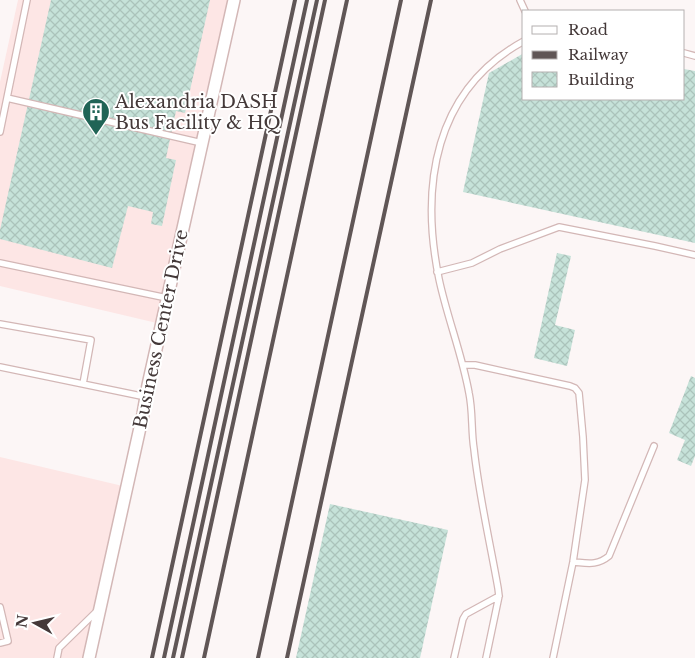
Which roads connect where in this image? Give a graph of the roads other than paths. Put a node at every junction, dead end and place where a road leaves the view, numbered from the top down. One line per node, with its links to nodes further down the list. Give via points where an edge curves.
1 (27, 0): 4 (lane)
2 (234, 0): 6 (street, Business Center Drive)
3 (522, 42): 9 (lane, via 492,62 473,80 445,127 432,192)
4 (7, 98): 5 (lane); 6 (lane)
5 (0, 132)
6 (202, 143): 10 (street, Business Center Drive)
7 (695, 255): 9 (lane, via 559,228 500,248 465,265)
8 (0, 263): 10 (lane)
9 (438, 272): 12 (lane)
10 (167, 298): 15 (street, Business Center Drive)
11 (0, 324): 14 (lane, via 91,340)
12 (463, 365): 17 (lane, via 475,364 577,390 585,480); 18 (lane)
13 (0, 367): 14 (lane)
14 (83, 384): 15 (lane)
15 (146, 397): 19 (street, Business Center Drive)
16 (654, 446): 17 (lane, via 609,556 597,562)
17 (573, 562): 26 (lane)
18 (499, 596): 24 (lane, via 466,614); 25 (lane)
19 (101, 607): 22 (lane, via 59,648); 23 (street, Business Center Drive)
20 (0, 608): 21 (lane, via 8,641)
21 (0, 643)
22 (57, 658)
23 (90, 658)
24 (454, 658)
25 (486, 658)
26 (553, 658)

